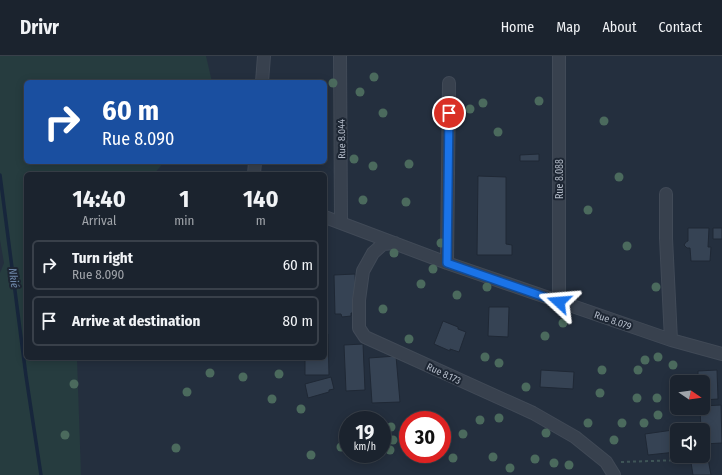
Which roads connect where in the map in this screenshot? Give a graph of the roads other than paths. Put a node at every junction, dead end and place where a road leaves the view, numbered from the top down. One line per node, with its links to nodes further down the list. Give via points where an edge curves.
1 (264, 56): 4 (street)
2 (340, 56): 8 (street, Rue 8.044)
3 (559, 56): 11 (street, Rue 8.088)
4 (262, 80)
5 (449, 83): 10 (street)
6 (666, 194): 12 (street)
7 (327, 218): 8 (street, Rue 8.079)
8 (341, 222): 9 (street, Rue 8.079)
9 (395, 242): 10 (street, Rue 8.079); 14 (street, Rue 8.173, via 383,244 373,253 363,271 359,328 365,337 533,413 575,437 606,462)
10 (447, 263): 11 (street, Rue 8.079)
11 (559, 302): 12 (street, Rue 8.079)
12 (671, 340): 13 (street, Rue 8.079)
13 (722, 354)
14 (614, 475)

